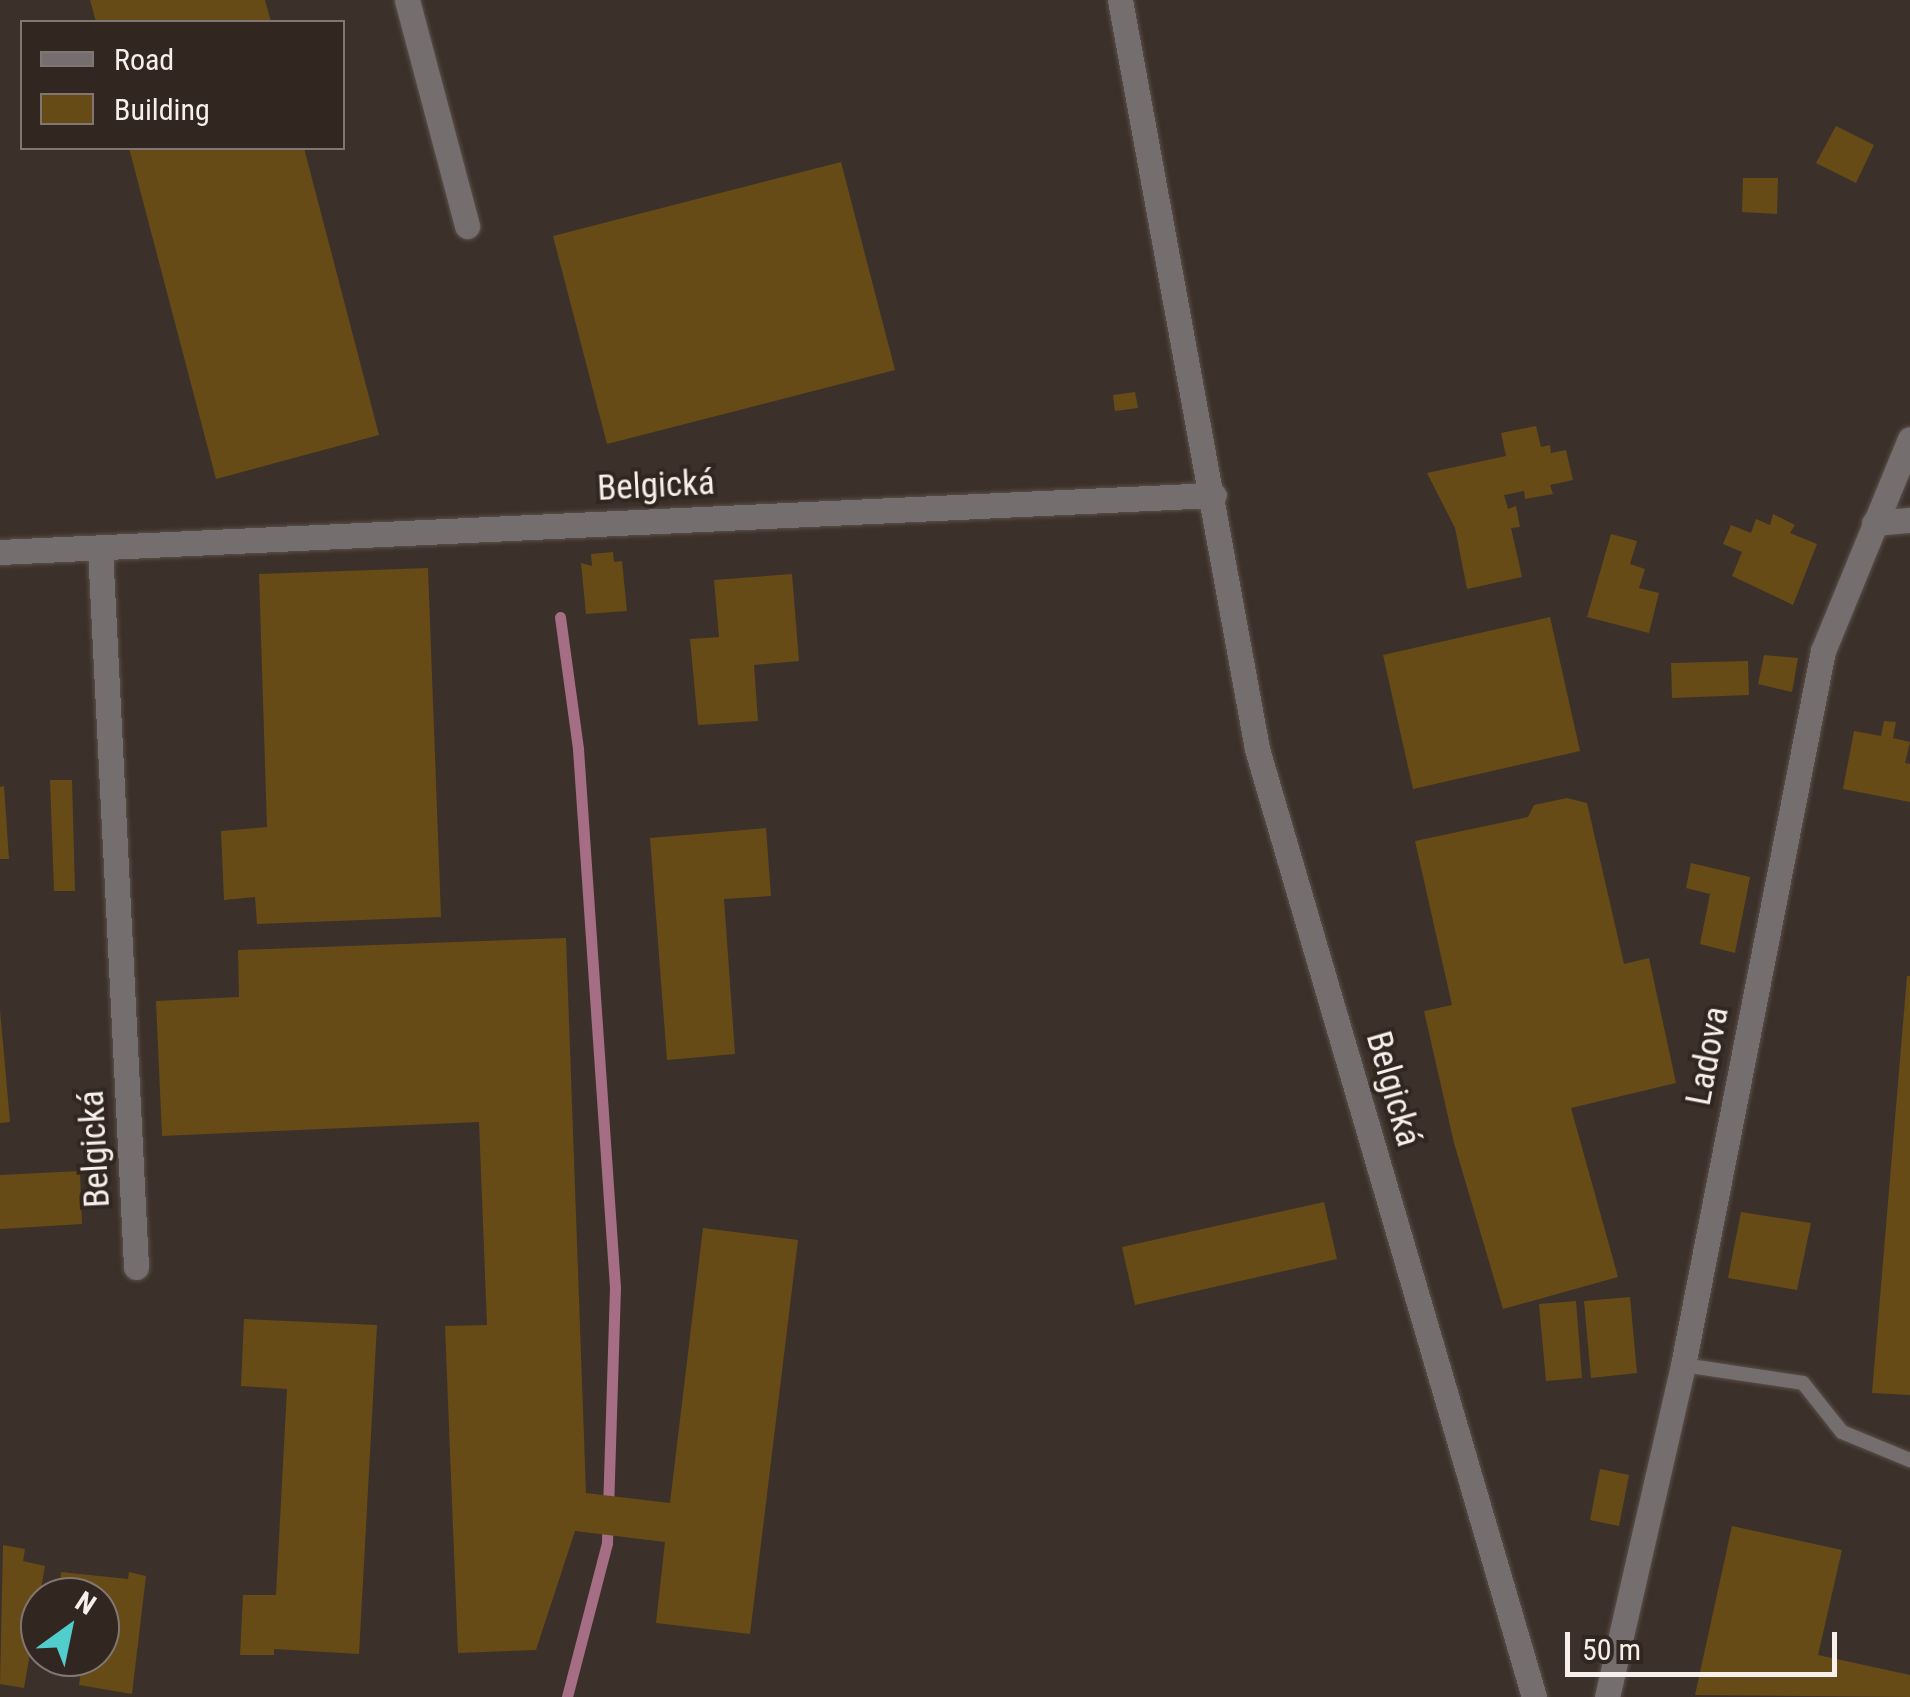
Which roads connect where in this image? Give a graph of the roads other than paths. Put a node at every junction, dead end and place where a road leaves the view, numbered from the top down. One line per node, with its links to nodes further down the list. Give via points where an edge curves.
1 (406, 0): 3 (street)
2 (1120, 0): 5 (street, Belgická)
3 (467, 226)
4 (1910, 439): 7 (street, Ladova)
5 (1214, 495): 8 (street, Belgická); 13 (street, Belgická, via 1257,750)
6 (1910, 520): 7 (street)
7 (1874, 523): 11 (street, Ladova, via 1823,651)
8 (100, 548): 9 (street, Belgická); 10 (street, Belgická)
9 (0, 552)
10 (136, 1267)
11 (1683, 1365): 12 (lane, via 1803,1382 1842,1432); 14 (street, Ladova)
12 (1910, 1460)
13 (1534, 1697)
14 (1607, 1697)

